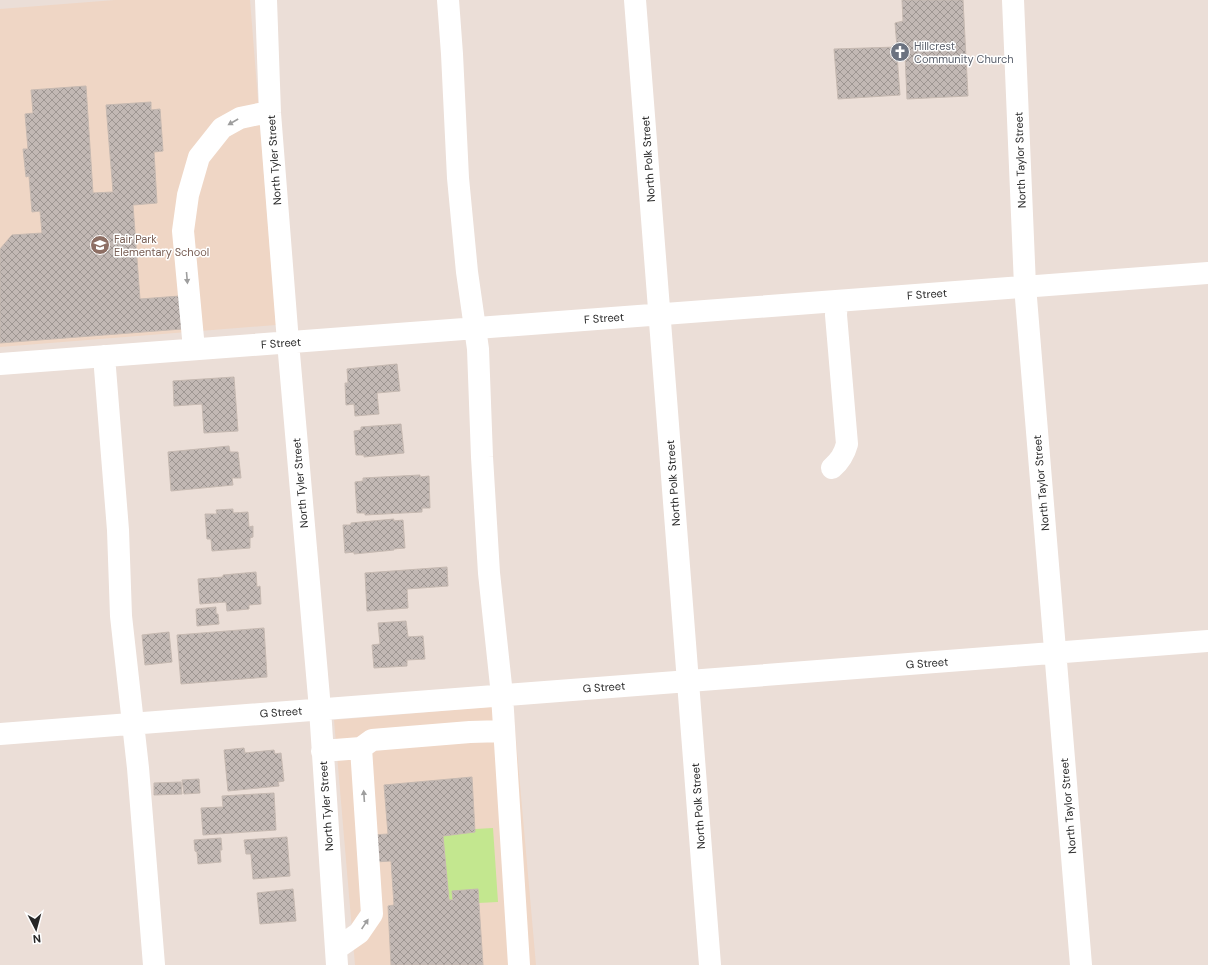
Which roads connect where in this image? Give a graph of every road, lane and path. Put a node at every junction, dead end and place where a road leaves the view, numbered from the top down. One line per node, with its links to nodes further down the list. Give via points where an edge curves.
1 (266, 0): 5 (street, North Tyler Street)
2 (448, 0): 11 (street, via 458,178)
3 (635, 0): 10 (street, North Polk Street)
4 (1013, 0): 8 (street, North Taylor Street)
5 (270, 113): 12 (street, North Tyler Street); 13 (street, one-way to 13, via 240,118 222,128 199,157 188,194 183,231)
6 (1208, 272): 7 (street); 8 (street, F Street)
7 (1208, 279)
8 (1025, 286): 9 (street, F Street); 18 (street, North Taylor Street)
9 (837, 301): 10 (street, F Street); 16 (street, via 847,444 845,453)
10 (660, 314): 11 (street, F Street); 19 (street, North Polk Street)
11 (475, 328): 12 (street, F Street); 20 (street, via 489,573)
12 (288, 342): 13 (street, F Street); 21 (street, North Tyler Street)
13 (194, 349): 14 (street, F Street)
14 (104, 356): 15 (street, F Street); 22 (street, via 118,530 121,616)
15 (0, 364)
16 (832, 468)
17 (1208, 641): 18 (street, G Street)
18 (1055, 653): 19 (street, G Street); 31 (street, North Taylor Street)
19 (688, 681): 20 (street, G Street); 30 (street, North Polk Street)
20 (502, 695): 21 (street, G Street); 23 (street)
21 (320, 709): 22 (street, G Street); 26 (street, North Tyler Street)
22 (133, 724): 24 (street, G Street); 28 (street)
23 (504, 732): 25 (street, via 470,732 372,740); 29 (street)
24 (0, 734)
25 (360, 748): 26 (street); 27 (street, one-way to 25, via 359,933 372,914)
26 (322, 751): 27 (street, North Tyler Street)
27 (336, 957)
28 (154, 965)
29 (520, 965)
30 (710, 965)
31 (1081, 965)

